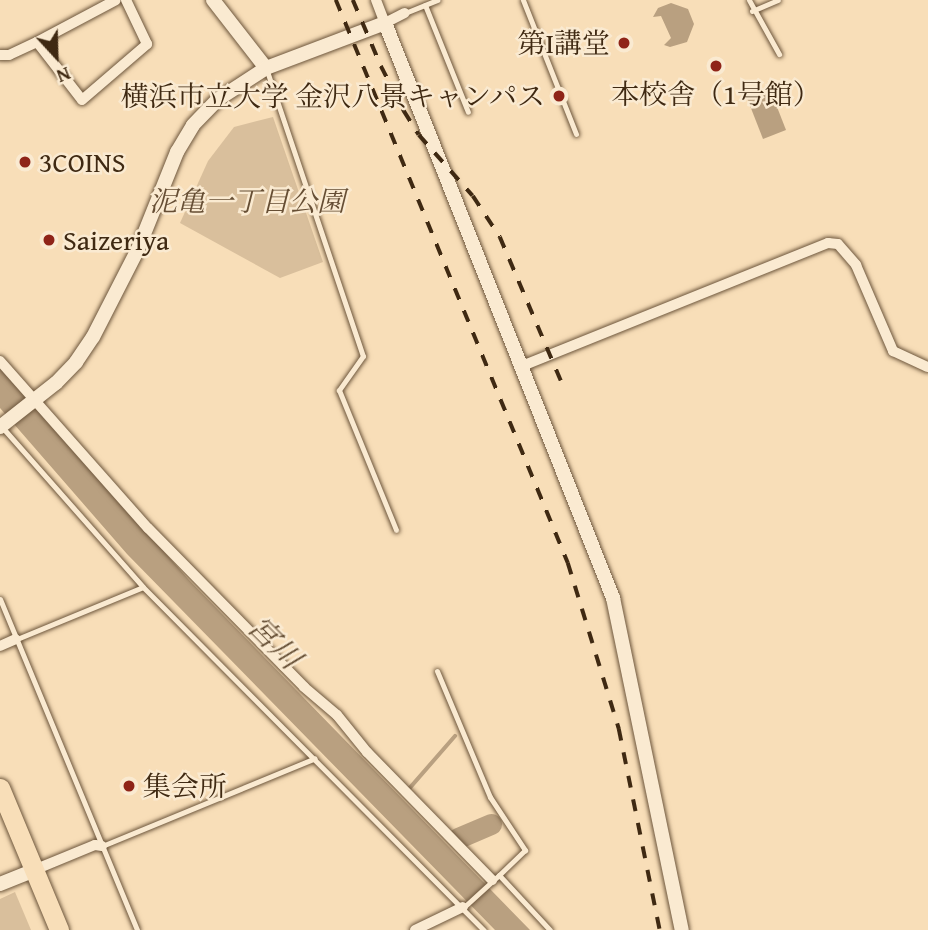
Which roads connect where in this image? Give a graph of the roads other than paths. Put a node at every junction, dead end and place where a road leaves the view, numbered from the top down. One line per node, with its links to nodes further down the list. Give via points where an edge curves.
1 (116, 0): 13 (street)
2 (126, 0): 13 (street, via 148,44 82,100)
3 (213, 0): 16 (street)
4 (376, 0): 12 (street)
5 (437, 0): 9 (lane)
6 (523, 0): 18 (lane)
7 (749, 0): 10 (lane)
8 (778, 0): 10 (lane)
9 (425, 5): 11 (lane); 17 (lane)
10 (752, 11): 14 (lane)
11 (405, 13): 12 (street)
12 (385, 23): 16 (street); 20 (street)
13 (37, 42): 15 (street)
14 (779, 54)
15 (0, 55)
16 (266, 68): 22 (street, via 216,100 193,125 93,337 76,362); 24 (lane, via 363,356 339,390)
17 (468, 112)
18 (576, 134)
19 (0, 361): 22 (street)
20 (522, 366): 21 (street, via 828,243 838,244 856,265 893,351); 44 (street, via 613,598)
21 (928, 367)
22 (34, 401): 23 (street); 35 (street, via 148,528)
23 (4, 425): 25 (lane)
24 (396, 530)
25 (143, 587): 27 (lane); 30 (lane)
26 (0, 599): 27 (lane)
27 (16, 639): 28 (street); 33 (lane)
28 (0, 646)
29 (437, 671): 35 (lane, via 490,797 525,850)
30 (315, 758): 33 (lane); 37 (lane)
31 (0, 788): 34 (highway)
32 (0, 822): 34 (highway)
33 (102, 846): 34 (street); 40 (lane)
34 (28, 873): 36 (street); 38 (highway); 39 (highway)
35 (494, 879): 37 (lane); 43 (lane)
36 (0, 884)
37 (466, 905): 41 (street); 42 (lane)
38 (45, 930)
39 (59, 930)
40 (137, 930)
41 (415, 930)
42 (484, 930)
43 (550, 930)
44 (682, 930)

